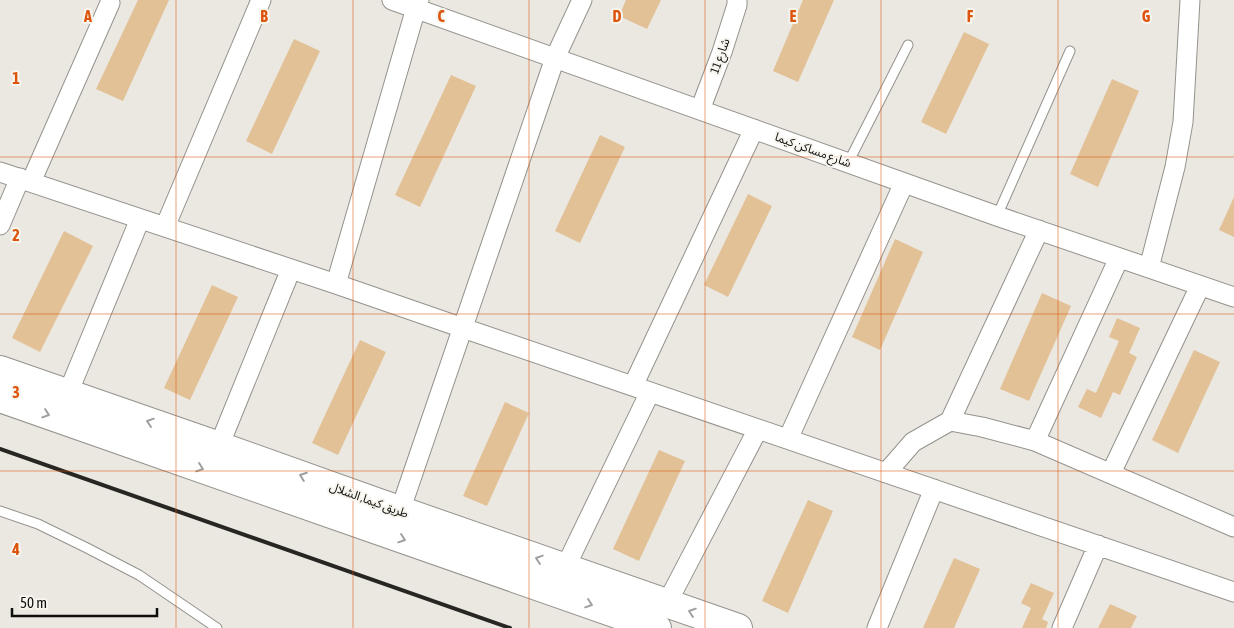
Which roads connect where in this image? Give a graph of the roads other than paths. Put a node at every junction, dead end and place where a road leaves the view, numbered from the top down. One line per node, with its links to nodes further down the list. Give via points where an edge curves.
1 (261, 0): 20 (street)
2 (392, 0): 7 (street, شارع مساكن كيما)
3 (582, 0): 10 (street)
4 (737, 0): 11 (street, شارع 11)
5 (1190, 0): 23 (street, via 1183,122)
6 (110, 3): 15 (street)
7 (417, 4): 10 (street, شارع مساكن كيما); 25 (street)
8 (908, 46): 13 (lane)
9 (1070, 51): 17 (lane)
10 (556, 58): 11 (street, شارع مساكن كيما); 28 (street)
11 (700, 110): 12 (street, شارع مساكن كيما)
12 (754, 129): 13 (street, شارع مساكن كيما); 30 (street)
13 (848, 163): 16 (street, شارع مساكن كيما)
14 (0, 172): 15 (street)
15 (26, 180): 18 (street); 19 (street)
16 (904, 183): 17 (street, شارع مساكن كيما); 35 (street)
17 (998, 216): 21 (street, شارع مساكن كيما)
18 (140, 219): 20 (street); 31 (street)
19 (0, 226)
20 (165, 227): 24 (street)
21 (1039, 230): 22 (street, شارع مساكن كيما); 33 (street)
22 (1119, 258): 23 (street, شارع مساكن كيما); 36 (street)
23 (1150, 268): 26 (street, شارع مساكن كيما)
24 (292, 269): 25 (street); 37 (street)
25 (336, 284): 28 (street)
26 (1200, 286): 27 (street, شارع مساكن كيما); 39 (street)
27 (1234, 298)
28 (463, 328): 30 (street); 42 (street)
29 (0, 370): 31 (highway, طريق كيما, الشلال)
30 (642, 389): 34 (street); 45 (street)
31 (68, 393): 37 (highway, طريق كيما, الشلال, one-way to 31)
32 (0, 398): 42 (highway, طريق كيما, الشلال, one-way to 42)
33 (950, 421): 36 (street); 38 (street, via 914,442)
34 (758, 429): 35 (street); 47 (street)
35 (788, 439): 38 (street)
36 (1035, 441): 39 (street)
37 (219, 446): 42 (highway, طريق كيما, الشلال, one-way to 37)
38 (886, 473): 40 (street)
39 (1111, 474): 43 (street)
40 (934, 489): 44 (street); 51 (street)
41 (0, 511): 48 (lane, via 38,524 130,571)
42 (382, 514): 45 (highway, طريق كيما, الشلال, one-way to 42); 49 (highway, طريق كيما, الشلال, one-way to 49)
43 (1234, 526)
44 (1098, 545): 46 (street); 52 (street)
45 (565, 568): 47 (highway, طريق كيما, الشلال)
46 (1234, 592)
47 (667, 603): 50 (highway, طريق كيما, الشلال, one-way to 47)
48 (217, 628)
49 (657, 628)
50 (738, 628)
51 (877, 628)
52 (1062, 628)

